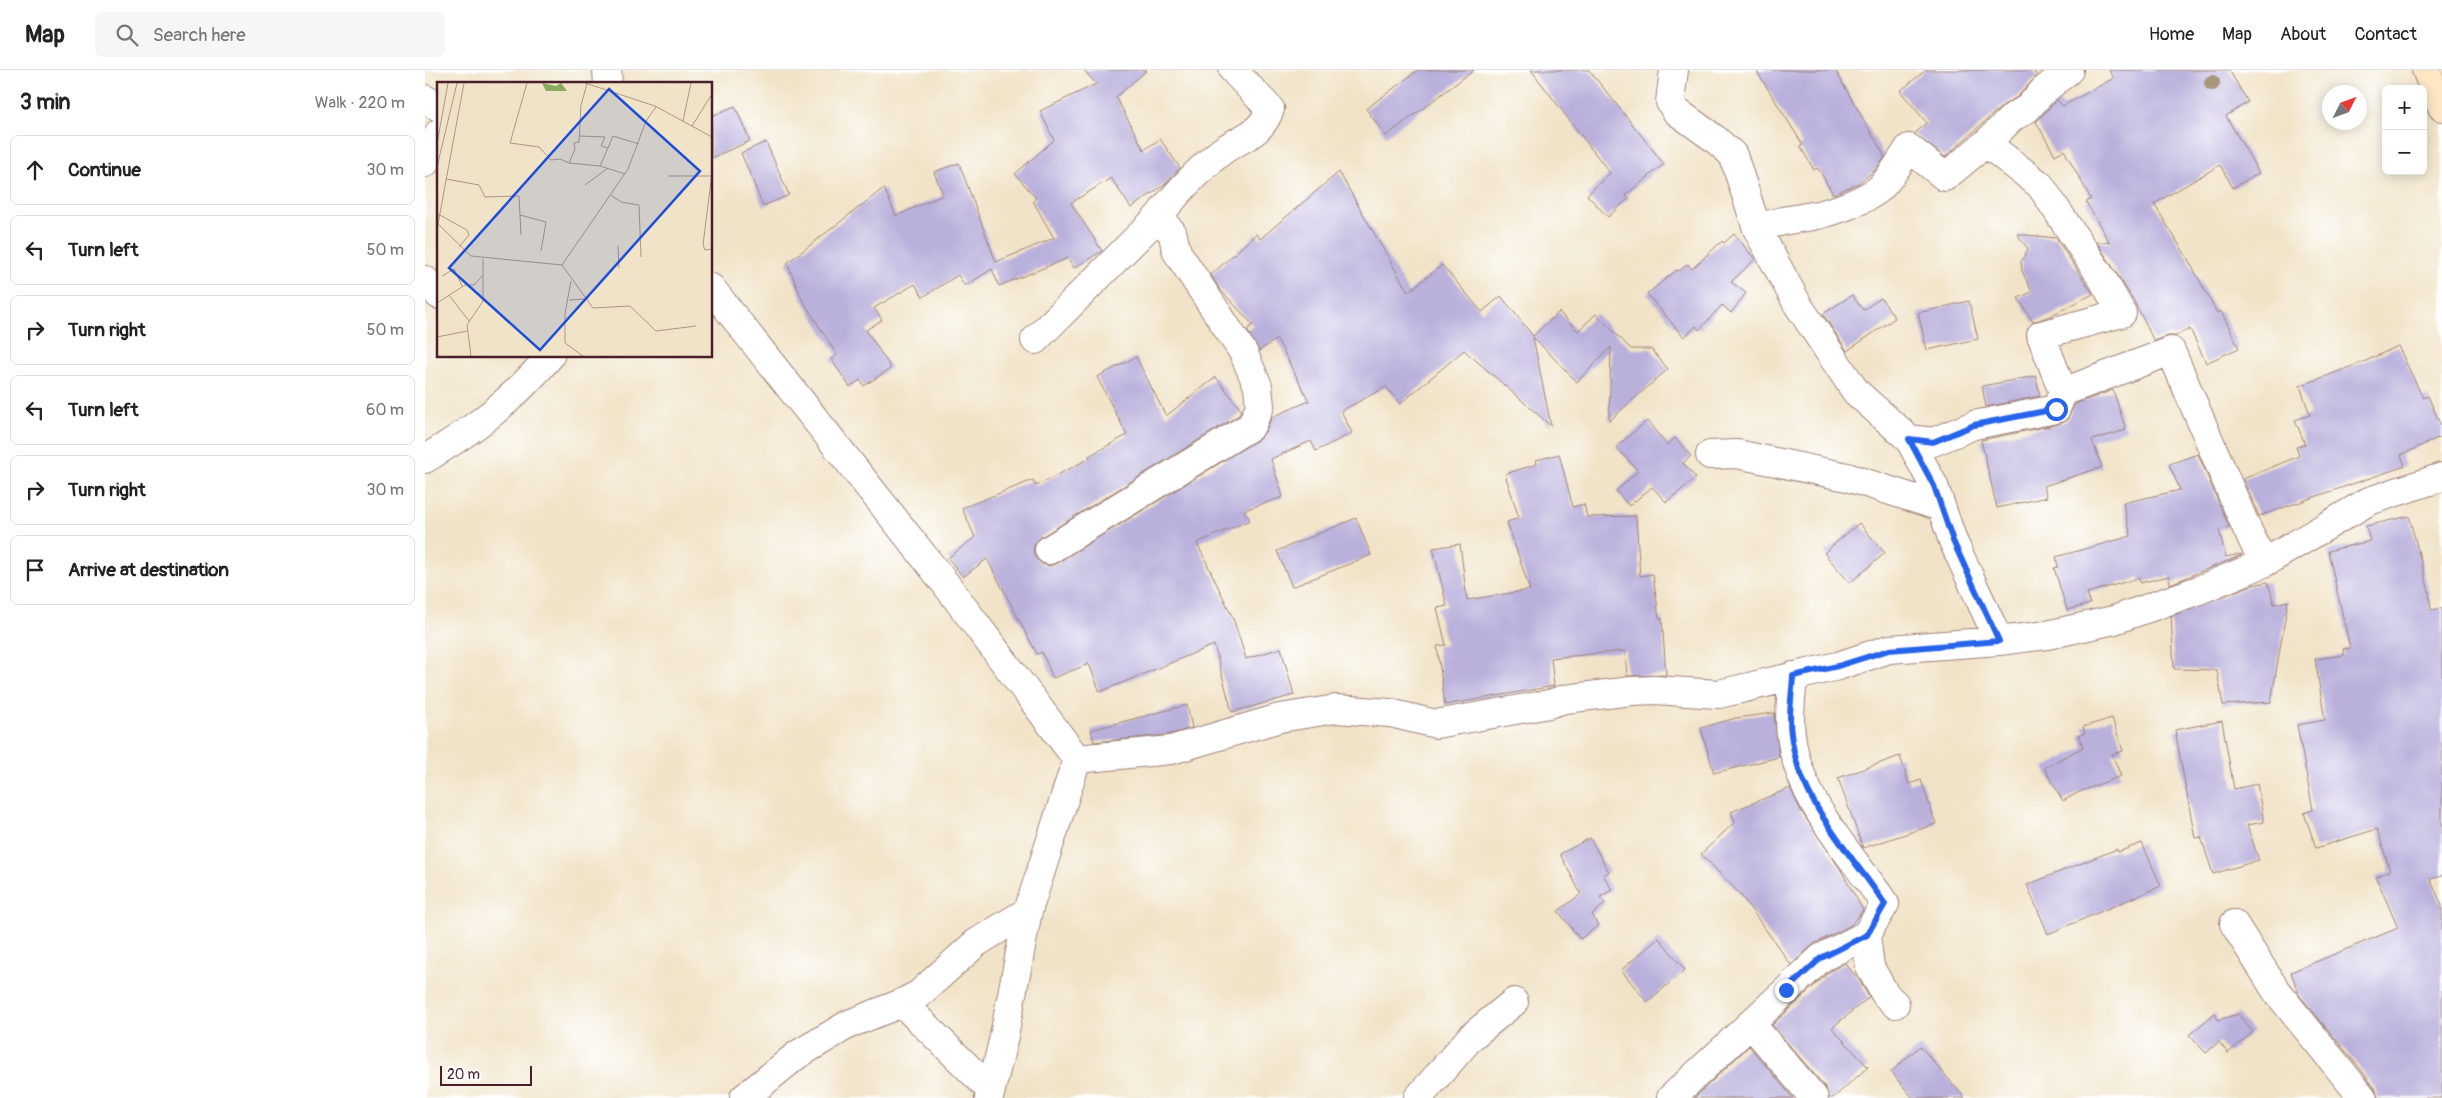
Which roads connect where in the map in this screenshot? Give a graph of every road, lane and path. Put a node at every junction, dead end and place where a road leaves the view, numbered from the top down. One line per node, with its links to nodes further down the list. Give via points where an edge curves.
1 (1233, 70): 11 (street, via 1270,109 1265,121 1254,133 1223,151 1174,196)
2 (1674, 70): 12 (street, via 1670,102 1676,111 1733,155)
3 (2069, 70): 9 (street)
4 (2426, 70): 7 (street)
5 (425, 99): 6 (street)
6 (437, 106)
7 (2442, 107)
8 (437, 137): 10 (street)
9 (1986, 143): 12 (street, via 1945,177 1909,148 1878,189 1819,215 1774,221); 18 (street, via 2040,185 2122,312 2041,334)
10 (425, 163)
11 (1157, 218): 16 (street); 24 (street, via 1172,232 1177,252 1243,352 1258,386 1258,416 1251,426)
12 (1757, 229): 19 (street, via 1797,305 1856,392)
13 (425, 280): 15 (street)
14 (713, 291): 28 (street, via 945,583)
15 (437, 293)
16 (1035, 340)
17 (548, 358): 21 (street, via 523,388 470,432)
18 (2063, 392): 19 (street, via 2056,409 1974,425 1933,442); 25 (street, via 2171,351)
19 (1909, 439): 23 (street, via 1934,486)
20 (1710, 456): 23 (street, via 1737,454 1847,476)
21 (425, 459)
22 (2442, 477): 25 (street, via 2369,501)
23 (1941, 507): 26 (street)
24 (1049, 550)
25 (2264, 563): 26 (street, via 2114,620 2047,635)
26 (1999, 641): 27 (street, via 1889,650)
27 (1793, 676): 28 (street, via 1719,694 1654,690 1565,699 1436,724 1390,713 1336,709 1281,718 1171,750); 31 (street, via 1790,733 1800,778 1826,822 1885,904)
28 (1077, 759): 29 (street)
29 (1028, 911): 33 (street, via 976,943 919,994); 36 (street)
30 (2234, 924): 41 (street, via 2277,992)
31 (1867, 935): 34 (street, via 1870,967 1885,994); 35 (street, via 1821,958)
32 (1514, 1002): 38 (street, via 1471,1037)
33 (902, 1003): 36 (street); 37 (street, via 849,1024 797,1055)
34 (1895, 1004)
35 (1751, 1024): 39 (street); 40 (street)
36 (990, 1094)
37 (744, 1098)
38 (1418, 1098)
39 (1671, 1098)
40 (1814, 1098)
41 (2363, 1098)

